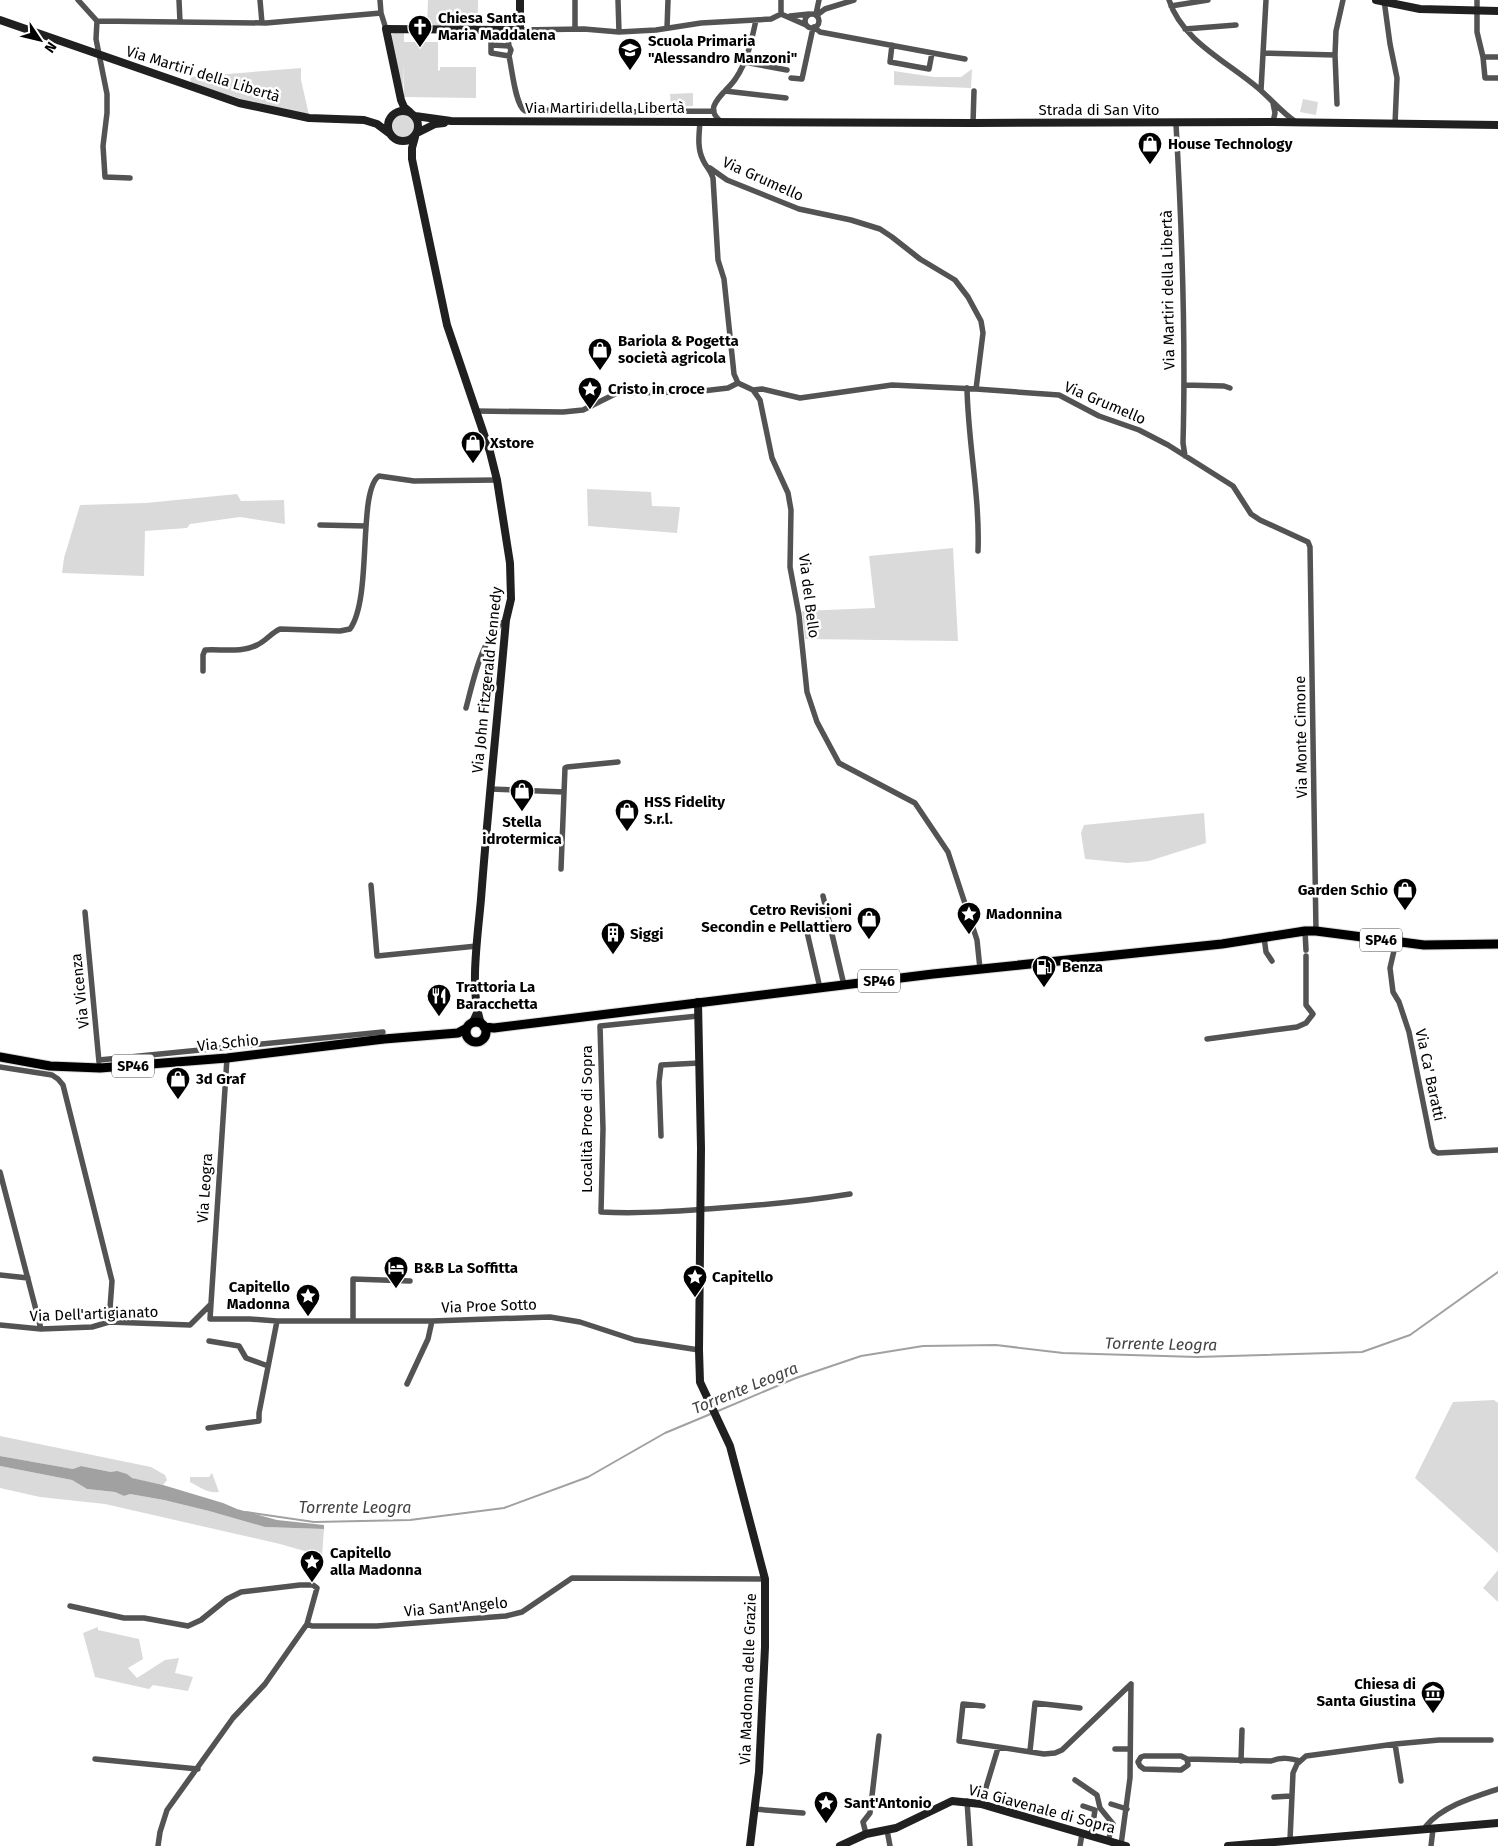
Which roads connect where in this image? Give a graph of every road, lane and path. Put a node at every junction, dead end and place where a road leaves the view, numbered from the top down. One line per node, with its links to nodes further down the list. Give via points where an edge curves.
1 (78, 0): 27 (street)
2 (179, 0): 28 (street)
3 (260, 0): 29 (street)
4 (380, 0): 21 (street)
5 (520, 0): 37 (main road)
6 (575, 0): 38 (street)
7 (618, 0): 40 (street)
8 (668, 0): 33 (street)
9 (781, 0): 22 (street)
10 (819, 0): 23 (street)
11 (854, 0): 23 (street)
12 (1208, 0): 18 (street)
13 (1266, 0): 45 (street)
14 (1343, 0): 47 (street)
15 (1376, 0): 17 (main road)
16 (1477, 0): 19 (street)
17 (1384, 1): 19 (main road, via 1420,9); 75 (street, via 1397,78)
18 (1170, 3): 39 (street)
19 (1476, 11): 20 (main road); 49 (street)
20 (1498, 11)
21 (381, 13): 29 (street); 34 (street)
22 (781, 14): 24 (street); 26 (street, via 771,19)
23 (814, 14): 24 (street); 30 (street, via 805,18); 32 (street, via 819,19)
24 (790, 16): 30 (street)
25 (0, 20): 46 (main road, Via Martiri della Libertà)
26 (756, 20): 33 (street); 52 (street)
27 (97, 21): 28 (street); 46 (street)
28 (180, 22): 29 (street)
29 (262, 23)
30 (806, 25): 32 (street)
31 (1236, 25): 39 (street)
32 (815, 26): 41 (street, via 820,32); 54 (street, via 802,79)
33 (667, 28): 40 (street)
34 (386, 29): 35 (main road); 56 (main road)
35 (491, 30): 36 (main road); 43 (street)
36 (508, 30): 37 (main road); 42 (street)
37 (520, 30): 38 (street)
38 (575, 30): 40 (street)
39 (1185, 30): 57 (street)
40 (619, 32)
41 (892, 45): 44 (street); 44 (street, via 890,62 929,69)
42 (509, 46): 43 (street); 48 (street)
43 (491, 47): 48 (street, via 491,54)
44 (932, 53): 51 (street)
45 (1263, 53): 47 (street); 57 (street)
46 (98, 55): 67 (main road, Via Martiri della Libertà, via 209,94 270,111 309,118); 82 (street, via 107,94 104,177)
47 (1335, 55): 62 (street)
48 (509, 56): 64 (street, via 518,101 525,111)
49 (1483, 56): 50 (street); 55 (street, via 1485,78)
50 (1498, 57)
51 (965, 59)
52 (744, 62): 53 (street); 58 (street)
53 (786, 70)
54 (791, 78)
55 (1498, 78)
56 (399, 89): 65 (main road, via 402,103); 66 (main road)
57 (1261, 90): 61 (street)
58 (725, 91): 60 (street); 64 (street)
59 (974, 91): 73 (street)
60 (786, 98)
61 (1272, 101): 63 (street); 71 (street)
62 (1337, 104)
63 (1281, 109): 71 (street); 72 (street)
64 (714, 111): 70 (street)
65 (413, 114): 66 (main road, via 399,111); 68 (main road, Via Martiri della Libertà); 78 (main road, via 419,124)
66 (393, 115): 67 (main road); 77 (main road, via 388,123)
67 (364, 120): 77 (main road, Via Martiri della Libertà)
68 (450, 121): 69 (main road, Via Martiri della Libertà); 78 (main road, Via Martiri della Libertà, via 435,124)
69 (700, 122): 70 (main road, Strada di San Vito); 81 (street, via 699,150 704,163)
70 (722, 122): 73 (main road, Strada di San Vito)
71 (1276, 122): 72 (main road, Strada di San Vito); 74 (main road, Strada di San Vito)
72 (1298, 123): 75 (main road, Strada di San Vito)
73 (973, 124): 74 (main road, Strada di San Vito)
74 (1176, 124): 84 (street, Via Martiri della Libertà)
75 (1395, 124): 76 (main road, Strada di San Vito)
76 (1498, 125)
77 (389, 133): 79 (main road)
78 (416, 135): 79 (main road, via 408,141); 80 (main road, Via John Fitzgerald Kennedy)
79 (401, 141): 80 (main road, Via John Fitzgerald Kennedy)
80 (412, 159): 89 (main road, Via John Fitzgerald Kennedy, via 447,325)
81 (710, 168): 83 (street, via 718,260 724,279 732,362); 87 (street, Via Grumello, via 728,180 799,210 851,220 880,230 955,280 965,291 981,322)
82 (130, 178)
83 (738, 383): 88 (street); 89 (street, via 728,388 694,392 618,393 583,410)
84 (1184, 385): 86 (street); 90 (street, Via Martiri della Libertà)
85 (968, 388): 87 (street); 88 (street, via 892,385 800,398); 95 (street, via 968,422 979,518)
86 (1230, 388)
87 (976, 389): 90 (street, Via Grumello, via 1059,395 1115,423 1144,433)
88 (753, 390): 114 (street, Via del Bello, via 760,400 772,458 792,510 790,567 807,692 817,722 839,763 915,803 948,852 977,940)
89 (475, 411): 91 (main road, Via John Fitzgerald Kennedy)
90 (1185, 456): 94 (street, Via Grumello, via 1233,486 1251,514)
91 (497, 480): 93 (street, via 414,481 379,476 372,484); 96 (main road, Via John Fitzgerald Kennedy, via 510,563 511,599)
92 (320, 525): 93 (street)
93 (366, 526): 97 (street, via 359,612 350,629 280,629 249,648 205,650)
94 (1308, 542): 106 (street, Via Monte Cimone)
95 (978, 551)
96 (506, 620): 98 (street, via 483,650); 100 (main road, Via John Fitzgerald Kennedy)
97 (203, 671)
98 (466, 708)
99 (618, 762): 101 (street, via 567,767)
100 (490, 788): 101 (street); 112 (main road, Via John Fitzgerald Kennedy)
101 (564, 792): 102 (street)
102 (561, 869)
103 (372, 885): 112 (street, via 377,956)
104 (823, 896): 115 (street)
105 (85, 912): 125 (street, Via Vicenza)
106 (1316, 931): 108 (main road, SP46); 110 (main road, SP46)
107 (807, 932): 116 (street)
108 (1305, 932): 109 (main road, SP46); 121 (street, via 1306,1005 1313,1014 1306,1023 1297,1027)
109 (1264, 937): 113 (street, via 1266,952); 114 (main road, SP46)
110 (1396, 942): 111 (main road, SP46); 128 (street, Via Ca' Baratti, via 1390,968 1393,992 1408,1032 1432,1147 1438,1153)
111 (1498, 944)
112 (478, 946): 119 (main road, Via John Fitzgerald Kennedy, via 475,993)
113 (1272, 961)
114 (980, 969): 115 (main road, SP46)
115 (844, 985): 116 (main road, SP46)
116 (820, 988): 117 (main road, SP46)
117 (698, 1002): 118 (main road); 119 (main road, SP46)
118 (698, 1016): 124 (main road); 131 (street, Località Proe di Sopra, via 600,1026 601,1212)
119 (479, 1029): 123 (main road, Via Schio / SP46, via 458,1034 384,1039)
120 (383, 1032): 125 (street, Via Schio)
121 (1207, 1039)
122 (0, 1057): 125 (main road, Via Schio / SP46, via 50,1066)
123 (226, 1058): 125 (main road, Via Schio / SP46); 135 (street, Via Leogra)
124 (700, 1063): 127 (street, via 661,1065); 131 (main road)
125 (100, 1064)
126 (0, 1067): 140 (street, via 52,1075 63,1085 112,1281)
127 (661, 1136)
128 (1498, 1150)
129 (0, 1172): 133 (street)
130 (850, 1194): 131 (street, Località Proe di Sopra)
131 (700, 1210): 144 (main road)
132 (0, 1275): 133 (street)
133 (28, 1278): 142 (street)
134 (410, 1281): 137 (street, via 353,1279)
135 (210, 1305): 136 (street, Via Leogra); 140 (street, Via Dell'artigianato, via 190,1325)
136 (210, 1319): 138 (street, Via Proe Sotto)
137 (353, 1320): 138 (street, Via Proe Sotto); 139 (street, Via Proe Sotto)
138 (277, 1321): 145 (street)
139 (432, 1321): 144 (street, Via Proe Sotto, via 550,1317 580,1322 636,1340); 146 (street, via 428,1339)
140 (109, 1322): 142 (street, Via Dell'artigianato, via 92,1327)
141 (0, 1325): 142 (street, Via Dell'artigianato)
142 (41, 1329)
143 (209, 1341): 145 (street, via 238,1346 246,1358)
144 (699, 1350): 148 (main road, Via Madonna delle Grazie, via 700,1382 730,1446)
145 (268, 1366): 147 (street, via 260,1421)
146 (407, 1384)
147 (208, 1428)
148 (765, 1579): 150 (street, Via Sant'Angelo, via 572,1578 522,1612 506,1616 377,1626); 176 (main road, Via Madonna delle Grazie, via 765,1647)
149 (70, 1606): 150 (street, via 124,1618 188,1626 241,1592 313,1585 317,1588)
150 (307, 1624): 166 (street, via 265,1684 233,1718)
151 (983, 1706): 157 (street, via 963,1704 959,1741)
152 (1080, 1708): 159 (street, via 1035,1703)
153 (1242, 1730): 163 (street)
154 (879, 1736): 182 (street, via 870,1813 863,1822)
155 (1491, 1740): 156 (street)
156 (1395, 1744): 164 (street, via 1314,1754); 168 (street)
157 (998, 1748): 159 (street); 173 (street)
158 (1115, 1749): 160 (street)
159 (1030, 1751): 160 (street, Via Giavenale di Sopra, via 1055,1754 1062,1750 1130,1684)
160 (1130, 1751): 165 (street); 177 (street, Via Giavenale di Sopra)
161 (95, 1759): 166 (street)
162 (1187, 1759): 163 (street); 165 (street, via 1181,1756 1144,1756); 165 (street, via 1186,1767 1181,1770 1144,1768)
163 (1240, 1761): 164 (street, via 1271,1762 1288,1758)
164 (1300, 1761): 170 (street, via 1293,1773)
165 (1138, 1762)
166 (198, 1769): 188 (street, via 167,1810)
167 (1075, 1780): 186 (street, Via Giavenale di Sopra, via 1097,1795 1100,1808 1113,1824)
168 (1401, 1781)
169 (1498, 1789): 180 (street, via 1452,1807 1426,1826)
170 (1291, 1796): 171 (street); 185 (street)
171 (1274, 1797)
172 (967, 1801): 173 (main road, Via Giavenale di Sopra); 181 (main road, Via Giavenale di Sopra, via 952,1800); 192 (street)
173 (981, 1804): 183 (main road, Via Giavenale di Sopra)
174 (1111, 1804): 177 (street, Via Giavenale di Sopra)
175 (1083, 1806): 184 (street, Via Giavenale di Sopra, via 1095,1810)
176 (754, 1809): 178 (street); 189 (main road, Via Madonna delle Grazie)
177 (1127, 1809): 194 (street, Via Giavenale di Sopra)
178 (803, 1813)
179 (1498, 1823): 180 (main road)
180 (1430, 1829): 187 (main road); 196 (street)
181 (887, 1830): 182 (main road, Via Giavenale di Sopra); 191 (street)
182 (866, 1834): 190 (main road, Via Giavenale di Sopra)
183 (1082, 1834): 184 (main road, Via Giavenale di Sopra); 193 (street)
184 (1091, 1836): 186 (main road, Via Giavenale di Sopra)
185 (1290, 1840): 187 (main road); 195 (main road)
186 (1108, 1841): 194 (main road, Via Giavenale di Sopra)
187 (1301, 1842)
188 (158, 1846)
189 (750, 1846)
190 (840, 1846)
191 (890, 1846)
192 (970, 1846)
193 (1080, 1846)
194 (1124, 1846)
195 (1228, 1846)
196 (1431, 1846)

